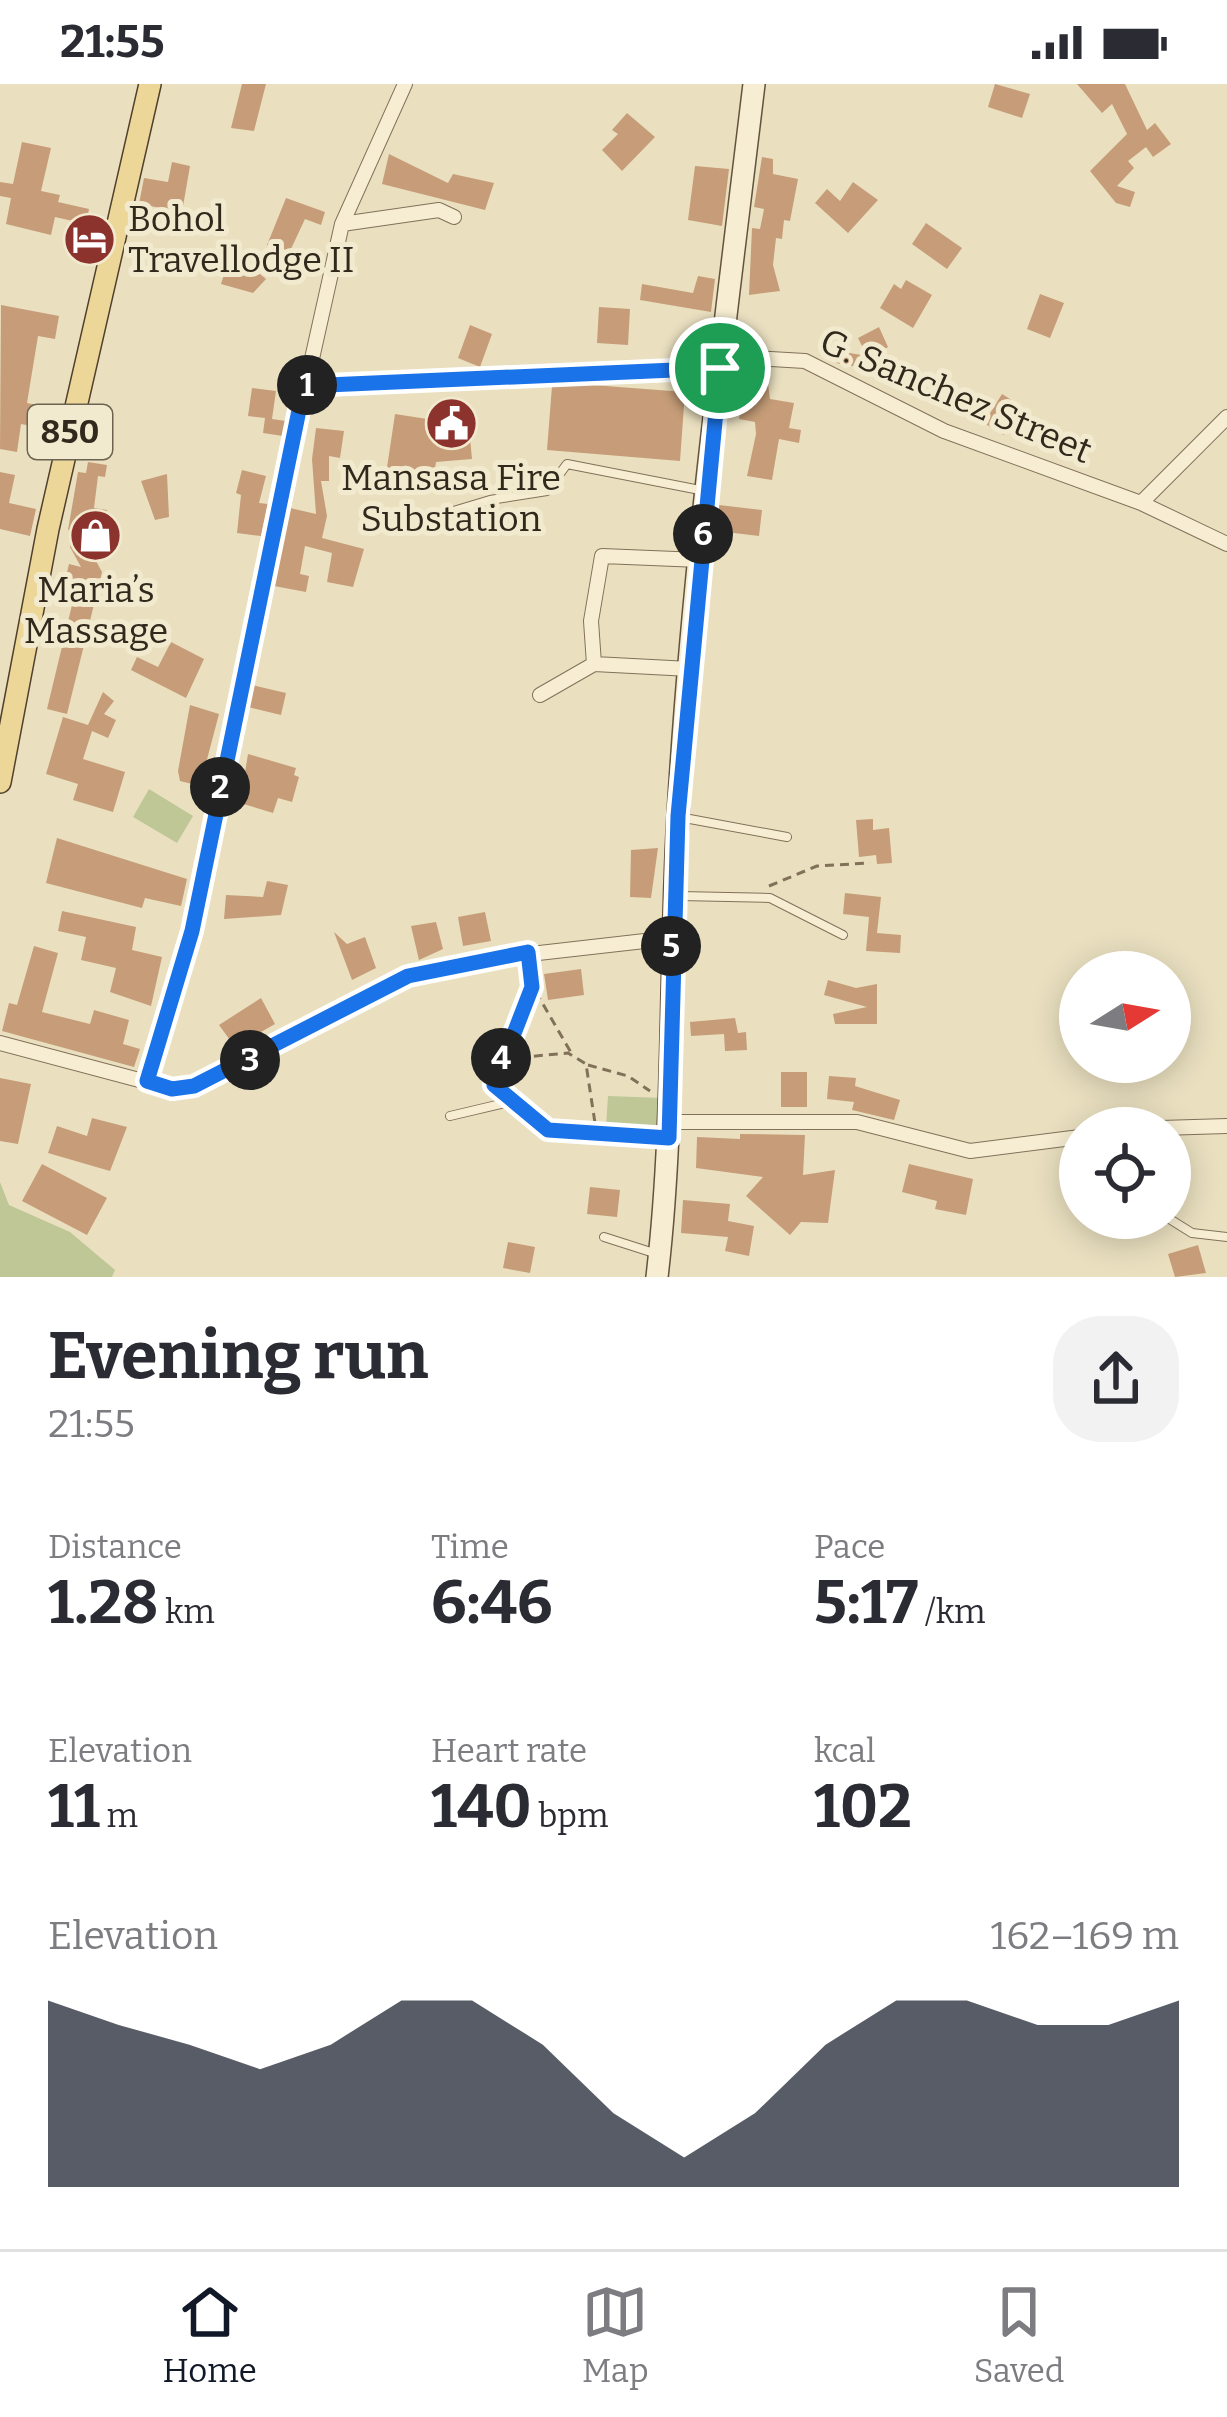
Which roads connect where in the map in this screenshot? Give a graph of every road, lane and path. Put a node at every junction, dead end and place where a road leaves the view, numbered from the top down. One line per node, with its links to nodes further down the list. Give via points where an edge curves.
1 (150, 84): 17 (main road, 850, via 48,529)
2 (405, 84): 5 (street)
3 (754, 84): 6 (main road)
4 (454, 218): 5 (street, via 439,210)
5 (342, 224): 7 (street)
6 (721, 362): 7 (street, G. Sanchez Street); 9 (main road); 10 (street, G. Sanchez Street, via 805,361 944,431)
7 (304, 386): 31 (street, via 192,931)
8 (1227, 417): 10 (street)
9 (707, 491): 11 (lane, via 567,464 547,491); 13 (main road)
10 (1141, 503): 12 (street, G. Sanchez Street)
11 (407, 525)
12 (1227, 544)
13 (700, 560): 14 (street, via 602,556 591,621); 15 (main road)
14 (594, 664): 15 (street); 16 (street)
15 (690, 669): 18 (main road)
16 (540, 695)
17 (0, 782)
18 (678, 816): 19 (lane); 21 (main road)
19 (787, 837)
20 (870, 863): 22 (path, via 817,866)
21 (675, 896): 22 (lane); 24 (main road)
22 (740, 898): 23 (lane, via 770,898)
23 (843, 935)
24 (671, 938): 25 (street); 32 (main road)
25 (528, 952): 26 (path); 31 (street, via 408,976 194,1086)
26 (532, 987): 28 (path); 29 (path)
27 (0, 1043): 31 (street)
28 (573, 1056): 29 (path); 30 (path)
29 (501, 1059): 33 (path, via 494,1085)
30 (586, 1064): 32 (path); 38 (path)
31 (147, 1081)
32 (672, 1098): 37 (main road)
33 (509, 1102): 34 (lane); 38 (lane, via 548,1130)
34 (450, 1116)
35 (1227, 1126): 36 (street)
36 (1191, 1127)
37 (670, 1130): 38 (lane); 39 (street, via 857,1122 970,1151); 43 (main road)
38 (596, 1131)
39 (1059, 1140)
40 (1191, 1232): 42 (lane)
41 (604, 1237): 43 (lane)
42 (1227, 1238)
43 (658, 1266)

